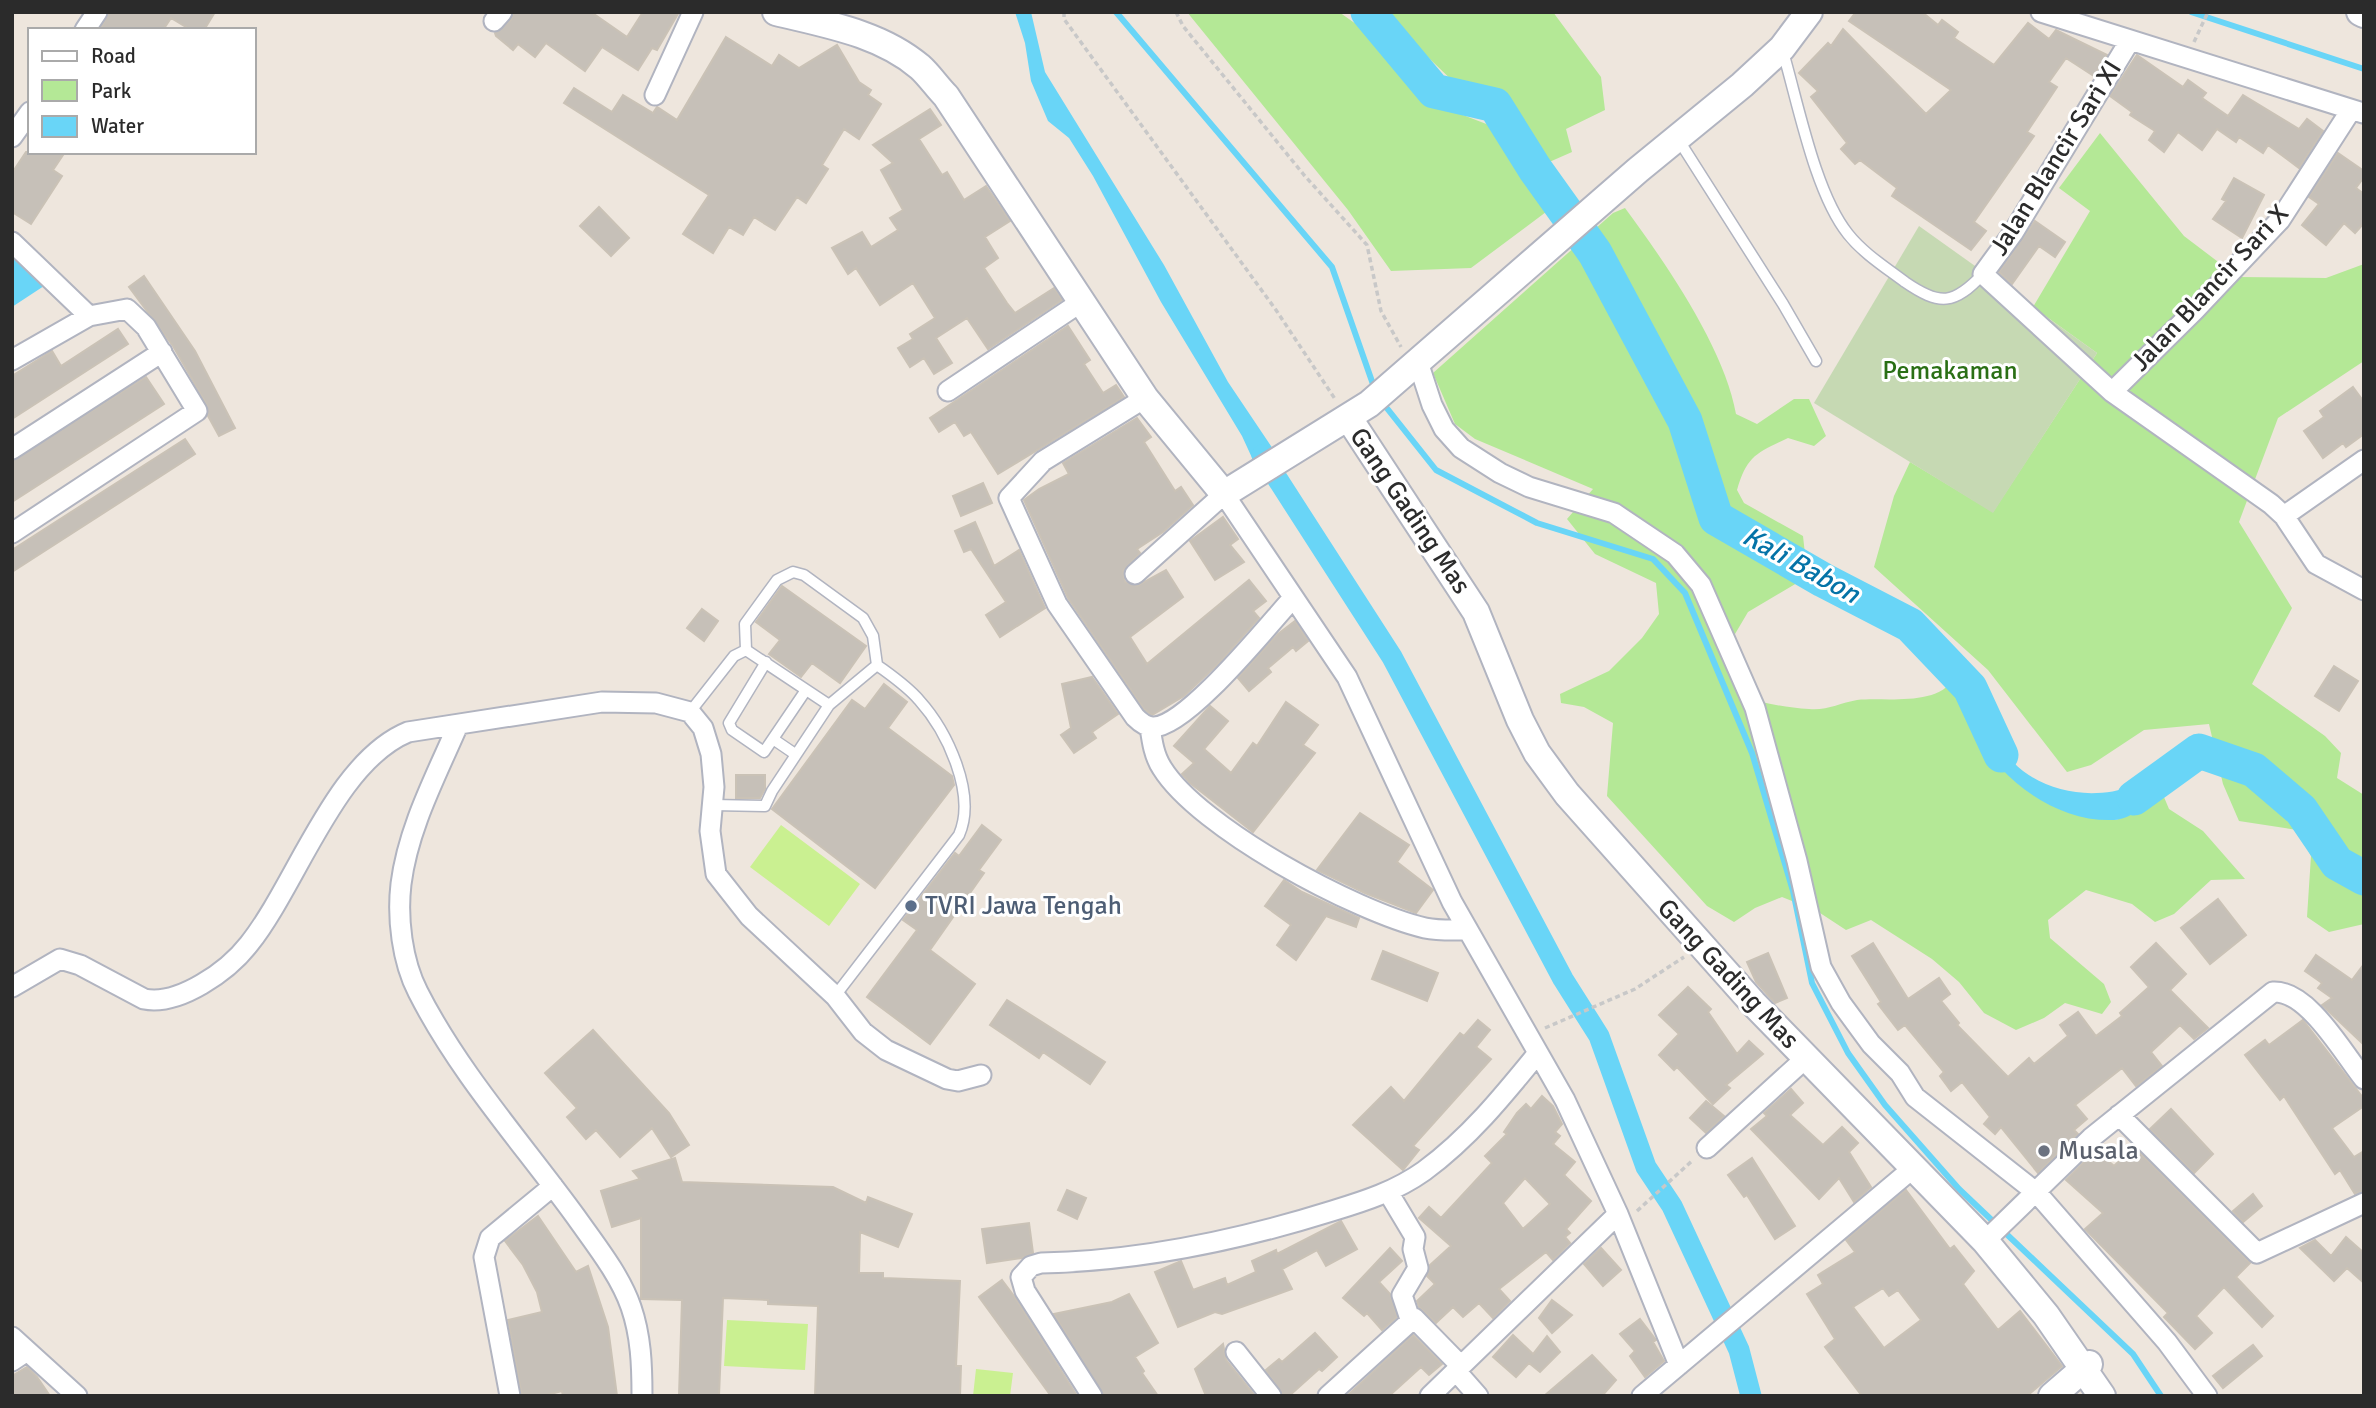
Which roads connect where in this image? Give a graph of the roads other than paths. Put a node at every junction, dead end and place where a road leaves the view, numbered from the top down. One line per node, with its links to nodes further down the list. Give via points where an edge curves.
1 (97, 12): 6 (street)
2 (693, 12): 9 (street)
3 (776, 12): 16 (main road, via 847,30 920,67 946,96)
4 (1809, 12): 8 (main road)
5 (2041, 12): 7 (street)
6 (86, 28)
7 (2129, 42): 10 (street); 15 (street, Jalan Blancir Sari XI, via 2013,233)
8 (1782, 48): 13 (main road); 15 (lane, via 1816,165 1846,232 1930,297 1945,300 1966,292)
9 (655, 95)
10 (2357, 112): 23 (street, Jalan Blancir Sari X, via 2280,220)
11 (28, 114): 12 (street)
12 (12, 137)
13 (1677, 138): 20 (lane); 21 (main road)
14 (12, 242): 17 (street)
15 (1983, 274): 23 (street)
16 (1081, 302): 22 (street); 24 (main road)
17 (89, 316): 18 (street, via 127,309); 19 (street)
18 (162, 352): 26 (street); 30 (street, via 197,411)
19 (12, 360)
20 (1816, 361)
21 (1410, 368): 25 (main road); 57 (street, via 1444,429 1461,448 1529,486 1614,513 1675,554 1701,585 1755,708 1821,967 1841,1003 1915,1097)
22 (948, 391)
23 (2112, 392): 29 (street)
24 (1145, 398): 28 (main road); 41 (street, via 1044,461 1009,498 1057,604 1135,717)
25 (1349, 416): 28 (main road, Gang Gading Mas); 49 (main road, Gang Gading Mas, via 1476,611 1537,753 1567,794 1700,945)
26 (12, 449)
27 (2364, 460): 29 (street)
28 (1233, 488): 31 (street); 33 (street)
29 (2284, 516): 32 (street, via 2316,564)
30 (12, 533)
31 (1135, 574)
32 (2364, 590)
33 (1293, 597): 41 (street, via 1181,717); 45 (street, via 1347,677)
34 (746, 650): 35 (lane); 36 (lane, via 745,624 777,580 793,572 804,575 863,618 873,636); 39 (lane, via 734,656)
35 (766, 662): 37 (lane); 42 (lane, via 729,723 764,752)
36 (877, 665): 38 (lane); 47 (lane, via 902,683 932,717 956,765 966,810 959,835)
37 (806, 690): 38 (lane); 42 (lane)
38 (829, 705): 43 (lane)
39 (690, 712): 40 (street, via 656,703 602,702); 44 (street, via 703,728 711,754)
40 (458, 725): 46 (street, via 408,732 388,740 364,763 249,945 202,984 182,995 155,1001 61,959); 55 (street, via 410,839 401,884 400,922 408,961 417,990 459,1060)
41 (1150, 727): 45 (street, via 1161,768 1201,809 1244,842 1313,883 1400,920 1436,930)
42 (774, 739): 43 (lane)
43 (795, 754): 44 (lane, via 765,806)
44 (713, 805): 47 (street, via 710,831 716,874 749,916)
45 (1468, 930): 48 (street)
46 (12, 987)
47 (835, 996): 50 (street, via 863,1032 909,1063 958,1081)
48 (1538, 1053): 56 (street, via 1483,1120 1424,1171); 59 (street)
49 (1806, 1058): 53 (street); 54 (main road, Gang Gading Mas)
50 (981, 1075)
51 (2364, 1079): 52 (street, via 2307,1005 2276,992)
52 (2119, 1115): 57 (street); 58 (street, via 2257,1253)
53 (1701, 1153)
54 (1912, 1169): 60 (main road, Gang Gading Mas); 65 (street)
55 (553, 1186): 70 (street, via 490,1238 485,1248); 71 (street, via 600,1251 630,1305 641,1347)
56 (1388, 1192): 61 (street, via 1415,1237 1418,1268 1402,1295); 72 (street, via 1295,1224 1173,1253 1031,1266 1021,1277 1025,1291)
57 (2033, 1196): 60 (street); 78 (street, via 2167,1342)
58 (2364, 1203)
59 (1628, 1212): 65 (street); 66 (street)
60 (1992, 1235): 67 (main road, Gang Gading Mas)
61 (1410, 1319): 66 (street, via 1416,1319); 73 (street)
62 (12, 1337): 64 (street)
63 (1236, 1352): 68 (street)
64 (20, 1356): 69 (street)
65 (1679, 1365): 76 (street)
66 (1458, 1368): 74 (street); 75 (street)
67 (2092, 1379): 77 (main road)
68 (1262, 1393)
69 (77, 1396)
70 (510, 1396)
71 (642, 1396)
72 (1093, 1396)
73 (1328, 1396)
74 (1430, 1396)
75 (1478, 1396)
76 (1642, 1396)
77 (2052, 1396)
78 (2207, 1396)

